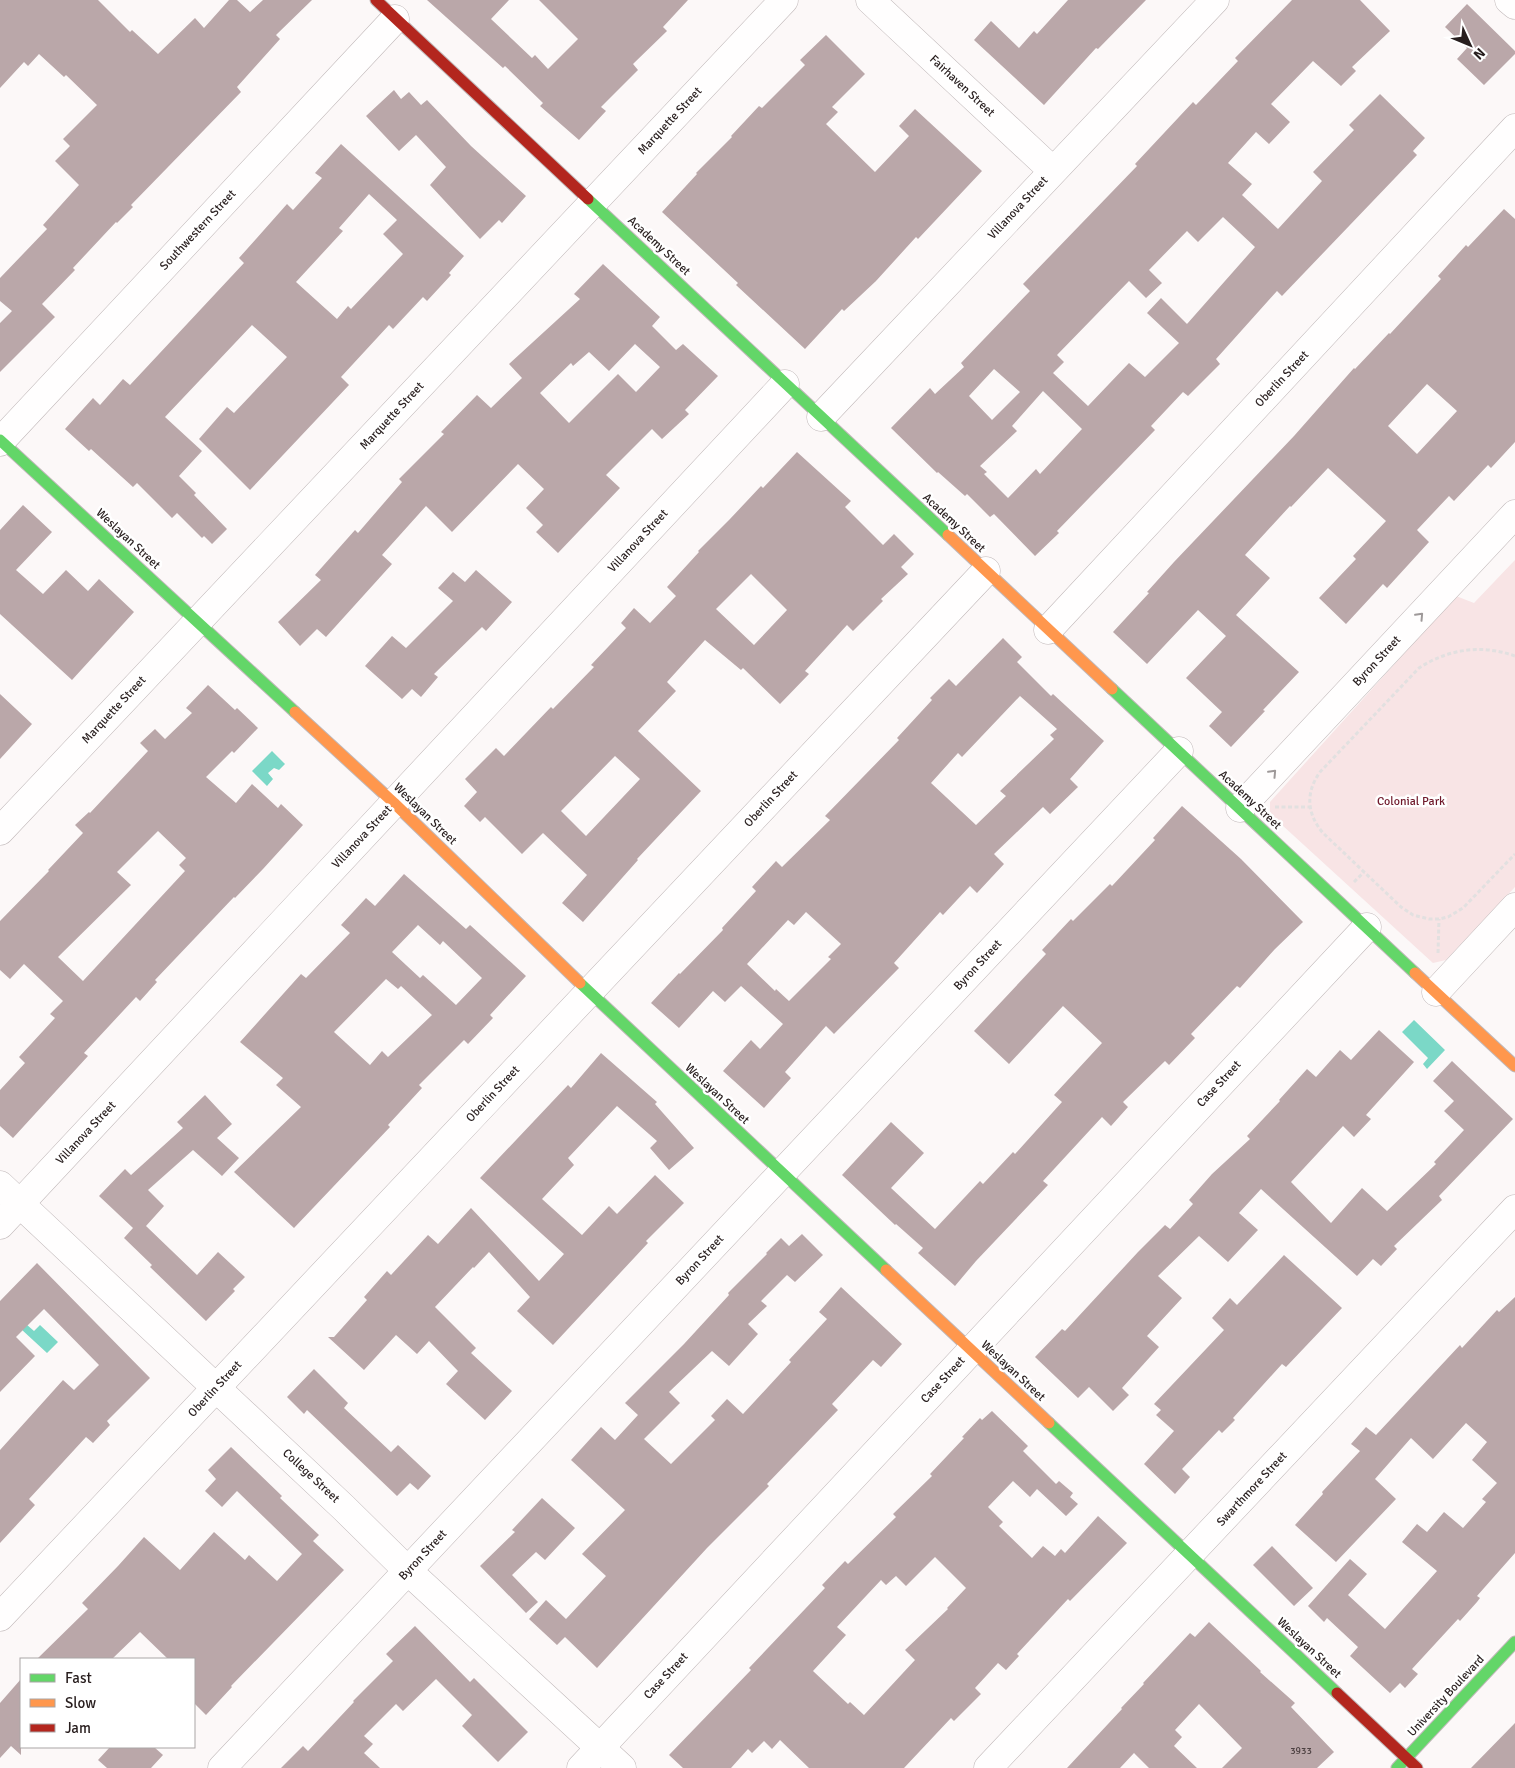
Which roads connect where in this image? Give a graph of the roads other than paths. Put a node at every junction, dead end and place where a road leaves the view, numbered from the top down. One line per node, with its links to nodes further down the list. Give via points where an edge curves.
1 (376, 0): 7 (main road, Academy Street)
2 (784, 0): 10 (street, Marquette Street)
3 (870, 0): 9 (street, Fairhaven Street)
4 (1215, 0): 9 (street, Villanova Street)
5 (1509, 0): 6 (street)
6 (1515, 6)
7 (395, 19): 10 (main road, Academy Street); 13 (street, Southwestern Street)
8 (1515, 128): 17 (street, Oberlin Street)
9 (1053, 171): 12 (street, Villanova Street)
10 (593, 203): 11 (main road, Academy Street); 16 (street, Marquette Street)
11 (785, 384): 12 (main road, Academy Street); 19 (street, Villanova Street)
12 (821, 417): 15 (main road, Academy Street)
13 (0, 441): 16 (main road, Weslayan Street)
14 (1515, 514): 20 (street, Byron Street, one-way to 14)
15 (986, 571): 17 (main road, Academy Street); 24 (street, Oberlin Street)
16 (198, 622): 19 (main road, Weslayan Street); 21 (street, Marquette Street)
17 (1048, 630): 18 (main road, Academy Street)
18 (1178, 751): 20 (main road, Academy Street); 27 (street, Byron Street)
19 (394, 803): 24 (main road, Weslayan Street); 29 (street, Villanova Street)
20 (1240, 808): 23 (main road, Academy Street)
21 (0, 831)
22 (1515, 907): 25 (street)
23 (1367, 927): 25 (main road, Academy Street); 32 (street, Case Street)
24 (589, 992): 27 (main road, Weslayan Street); 33 (street, Oberlin Street)
25 (1436, 992): 26 (main road, Academy Street)
26 (1515, 1066)
27 (782, 1173): 32 (main road, Weslayan Street); 35 (street, Byron Street)
28 (0, 1185): 29 (street, College Street)
29 (20, 1203): 31 (street, Villanova Street); 33 (street, College Street)
30 (1515, 1209): 34 (street, Swarthmore Street)
31 (0, 1225)
32 (971, 1350): 34 (main road, Weslayan Street); 38 (street, Case Street)
33 (216, 1387): 35 (street, College Street); 36 (street, Oberlin Street)
34 (1190, 1555): 39 (main road, Weslayan Street); 43 (street, Swarthmore Street)
35 (408, 1571): 38 (street, College Street); 40 (street, Byron Street)
36 (0, 1617)
37 (1515, 1642): 39 (main road, University Boulevard)
38 (599, 1748): 41 (street, Case Street); 42 (street, College Street)
39 (1406, 1758): 44 (main road, University Boulevard); 45 (main road, Weslayan Street)
40 (222, 1768)
41 (581, 1768)
42 (622, 1768)
43 (988, 1768)
44 (1397, 1768)
45 (1417, 1768)

